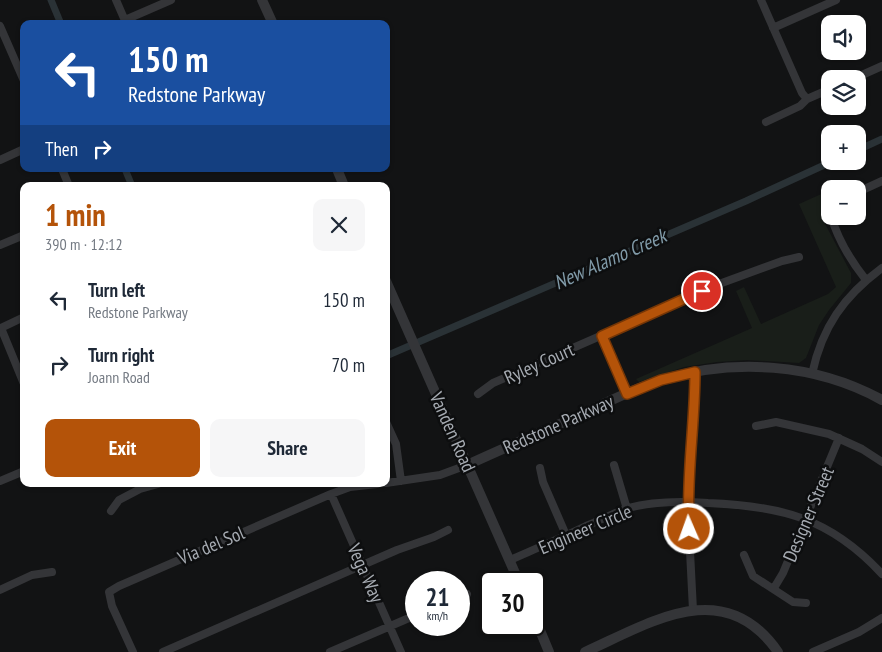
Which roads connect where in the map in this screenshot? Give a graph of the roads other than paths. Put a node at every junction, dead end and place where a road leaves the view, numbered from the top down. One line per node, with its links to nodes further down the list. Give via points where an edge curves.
1 (116, 0): 6 (street)
2 (171, 0): 7 (street)
3 (262, 0): 8 (street)
4 (761, 0): 10 (street)
5 (836, 0): 10 (street)
6 (125, 20)
7 (130, 20)
8 (271, 20)
9 (0, 26): 12 (street)
10 (773, 28): 15 (street)
11 (882, 66): 13 (street)
12 (20, 73)
13 (866, 73)
14 (821, 93): 15 (street)
15 (807, 99): 16 (street, via 800,106)
16 (766, 122)
17 (20, 151): 18 (street)
18 (0, 160)
19 (882, 181): 20 (street)
20 (866, 188)
21 (835, 225): 26 (street, via 852,262)
22 (20, 237): 23 (street)
23 (0, 245)
24 (799, 257): 29 (street, Ryley Court, via 719,284)
25 (882, 268): 26 (street)
26 (866, 280): 31 (street, via 844,302 829,324)
27 (390, 290): 40 (street, Vanden Road)
28 (20, 319): 32 (street, via 1,328)
29 (602, 336): 33 (street, Ryley Court, via 493,383); 34 (street)
30 (695, 372): 31 (street, Redstone Parkway, via 754,366); 34 (street, Redstone Parkway, via 661,380); 50 (street)
31 (812, 374): 35 (street, Redstone Parkway, via 852,386)
32 (20, 375)
33 (478, 394)
34 (627, 394): 40 (street, Redstone Parkway)
35 (882, 400)
36 (756, 426): 38 (street, via 776,422)
37 (390, 431): 45 (street, via 396,444)
38 (839, 438): 39 (street); 53 (street, Designer Street)
39 (882, 462)
40 (467, 465): 45 (street, via 440,475); 57 (street, Vanden Road)
41 (614, 465): 51 (street)
42 (540, 468): 55 (street)
43 (20, 473): 44 (street)
44 (0, 481)
45 (400, 481): 46 (street)
46 (390, 482)
47 (149, 487): 52 (street, via 119,500)
48 (350, 487): 49 (street, Via del Sol)
49 (331, 494): 58 (street, Vega Way); 70 (street, Via del Sol, via 109,592)
50 (688, 502): 51 (street, Engineer Circle, via 666,502); 53 (street, Engineer Circle, via 752,506); 65 (street)
51 (627, 509): 55 (street, Engineer Circle)
52 (111, 510)
53 (805, 519): 61 (street, Engineer Circle, via 843,538); 62 (street, Designer Street)
54 (448, 530): 58 (street)
55 (566, 535): 57 (street, Engineer Circle)
56 (744, 555): 62 (street, via 753,576)
57 (510, 560): 59 (street, Vanden Road)
58 (362, 565): 68 (street, Vega Way); 71 (street)
59 (514, 571)
60 (52, 572): 63 (street, via 32,576)
61 (882, 574)
62 (774, 588): 64 (street, via 793,602)
63 (0, 590)
64 (806, 603)
65 (693, 610): 75 (street, via 660,618); 76 (street, via 720,612 740,619 759,631)
66 (405, 618): 68 (street)
67 (882, 618): 77 (street)
68 (389, 625): 72 (street); 73 (street, Vega Way)
69 (542, 636): 74 (street)
70 (133, 652)
71 (163, 652)
72 (330, 652)
73 (401, 652)
74 (549, 652)
75 (585, 652)
76 (778, 652)
77 (813, 652)

